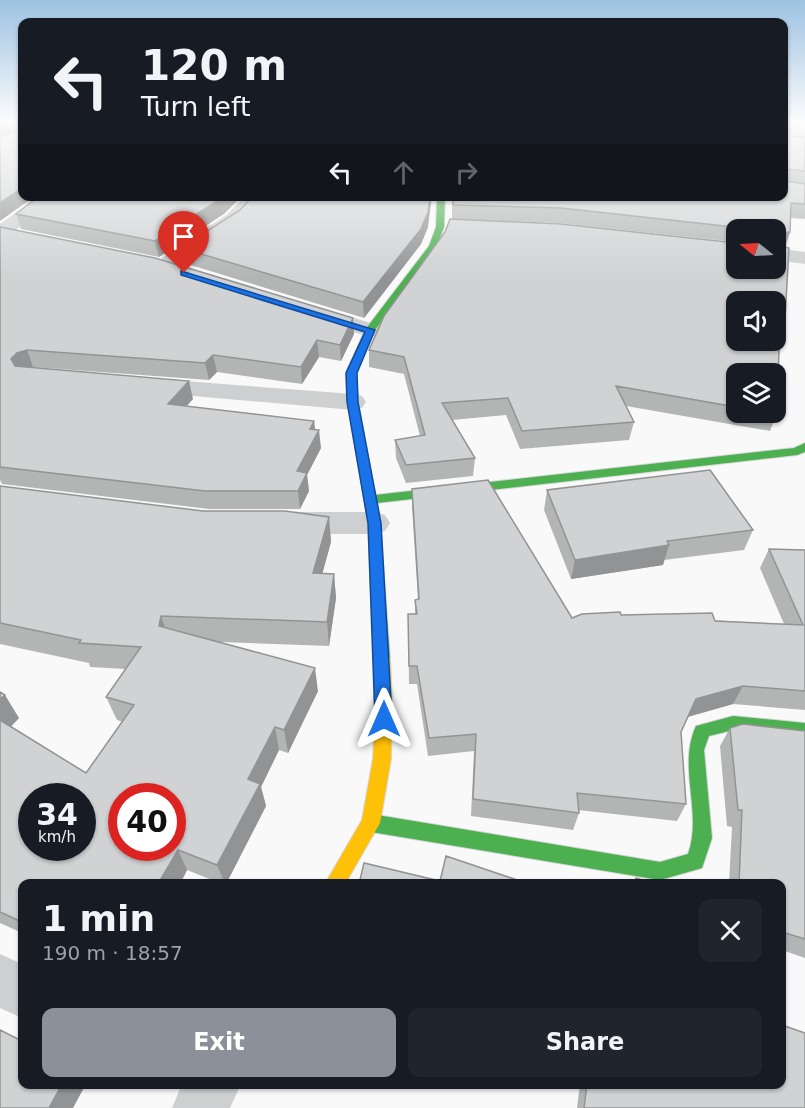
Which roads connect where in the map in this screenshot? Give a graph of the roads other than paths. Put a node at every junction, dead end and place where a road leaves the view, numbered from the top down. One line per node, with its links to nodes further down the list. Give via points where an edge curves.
1 (44, 201): 6 (street)
2 (252, 201): 11 (street, via 233,219)
3 (441, 201): 4 (street)
4 (440, 226): 5 (street); 14 (street, via 433,246)
5 (464, 227)
6 (0, 233): 7 (street)
7 (32, 239)
8 (786, 255): 9 (street)
9 (805, 258)
10 (140, 262): 11 (street)
11 (163, 266): 12 (street)
12 (185, 273)
13 (294, 307): 14 (street)
14 (370, 330): 16 (street, via 351,373)
15 (116, 383): 16 (street)
16 (353, 402): 18 (street)
17 (802, 452): 18 (street)
18 (371, 512): 19 (street); 21 (street, via 384,700 382,759)
19 (256, 522)
20 (805, 730): 21 (street, via 733,723 702,731 696,750 703,838 695,861 660,871)
21 (371, 823): 22 (street)
22 (337, 879)
23 (0, 980): 24 (street)
24 (18, 990)

